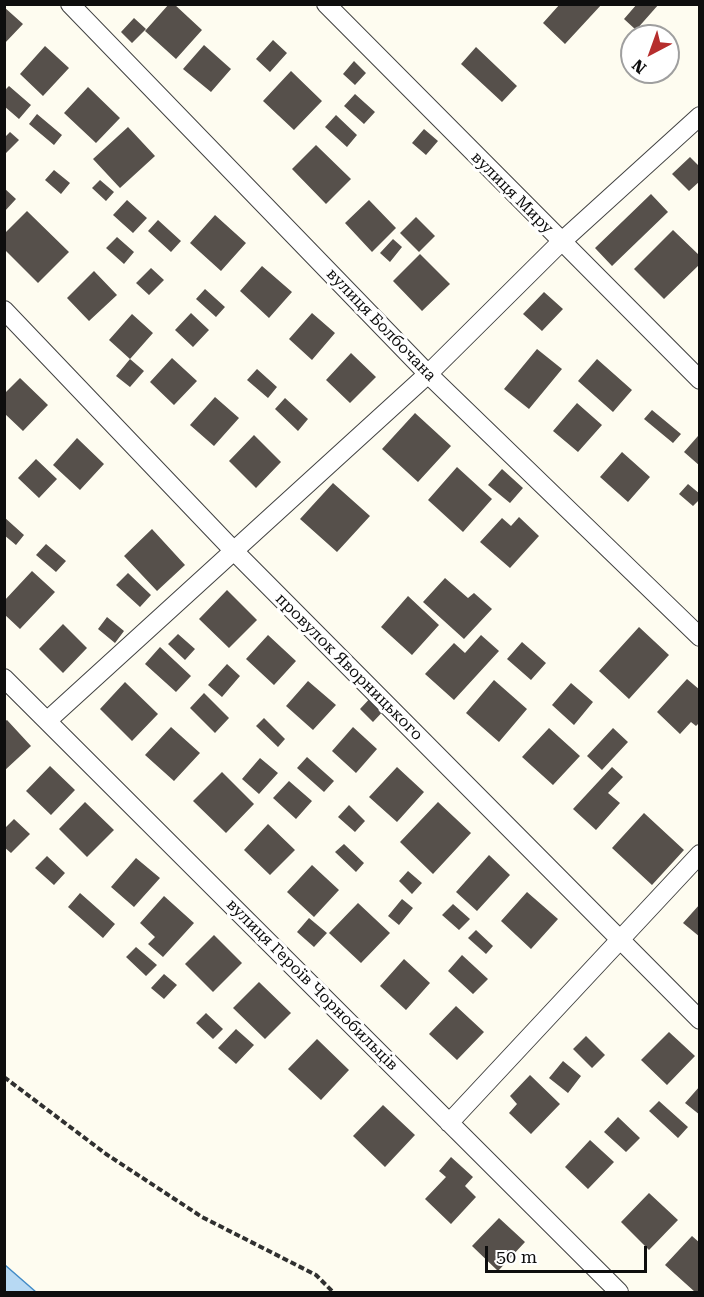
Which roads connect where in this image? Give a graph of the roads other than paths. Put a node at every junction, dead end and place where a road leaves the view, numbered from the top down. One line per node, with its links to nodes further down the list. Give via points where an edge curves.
1 (70, 4): 6 (street, вулиця Болбочана)
2 (326, 4): 4 (street, вулиця Миру)
3 (699, 116): 4 (street)
4 (560, 243): 6 (street); 7 (street, вулиця Миру)
5 (4, 310): 8 (street, провулок Яворницького)
6 (428, 374): 8 (street); 9 (street, вулиця Болбочана)
7 (699, 380)
8 (233, 550): 11 (street); 13 (street, провулок Яворницького)
9 (699, 638)
10 (4, 678): 11 (street, вулиця Героїв Чорнобильців)
11 (46, 721): 15 (street, вулиця Героїв Чорнобильців)
12 (699, 854): 13 (street)
13 (621, 941): 14 (street, провулок Яворницького); 15 (street)
14 (699, 1020)
15 (449, 1123): 16 (street, вулиця Героїв Чорнобильців)
16 (619, 1293)

